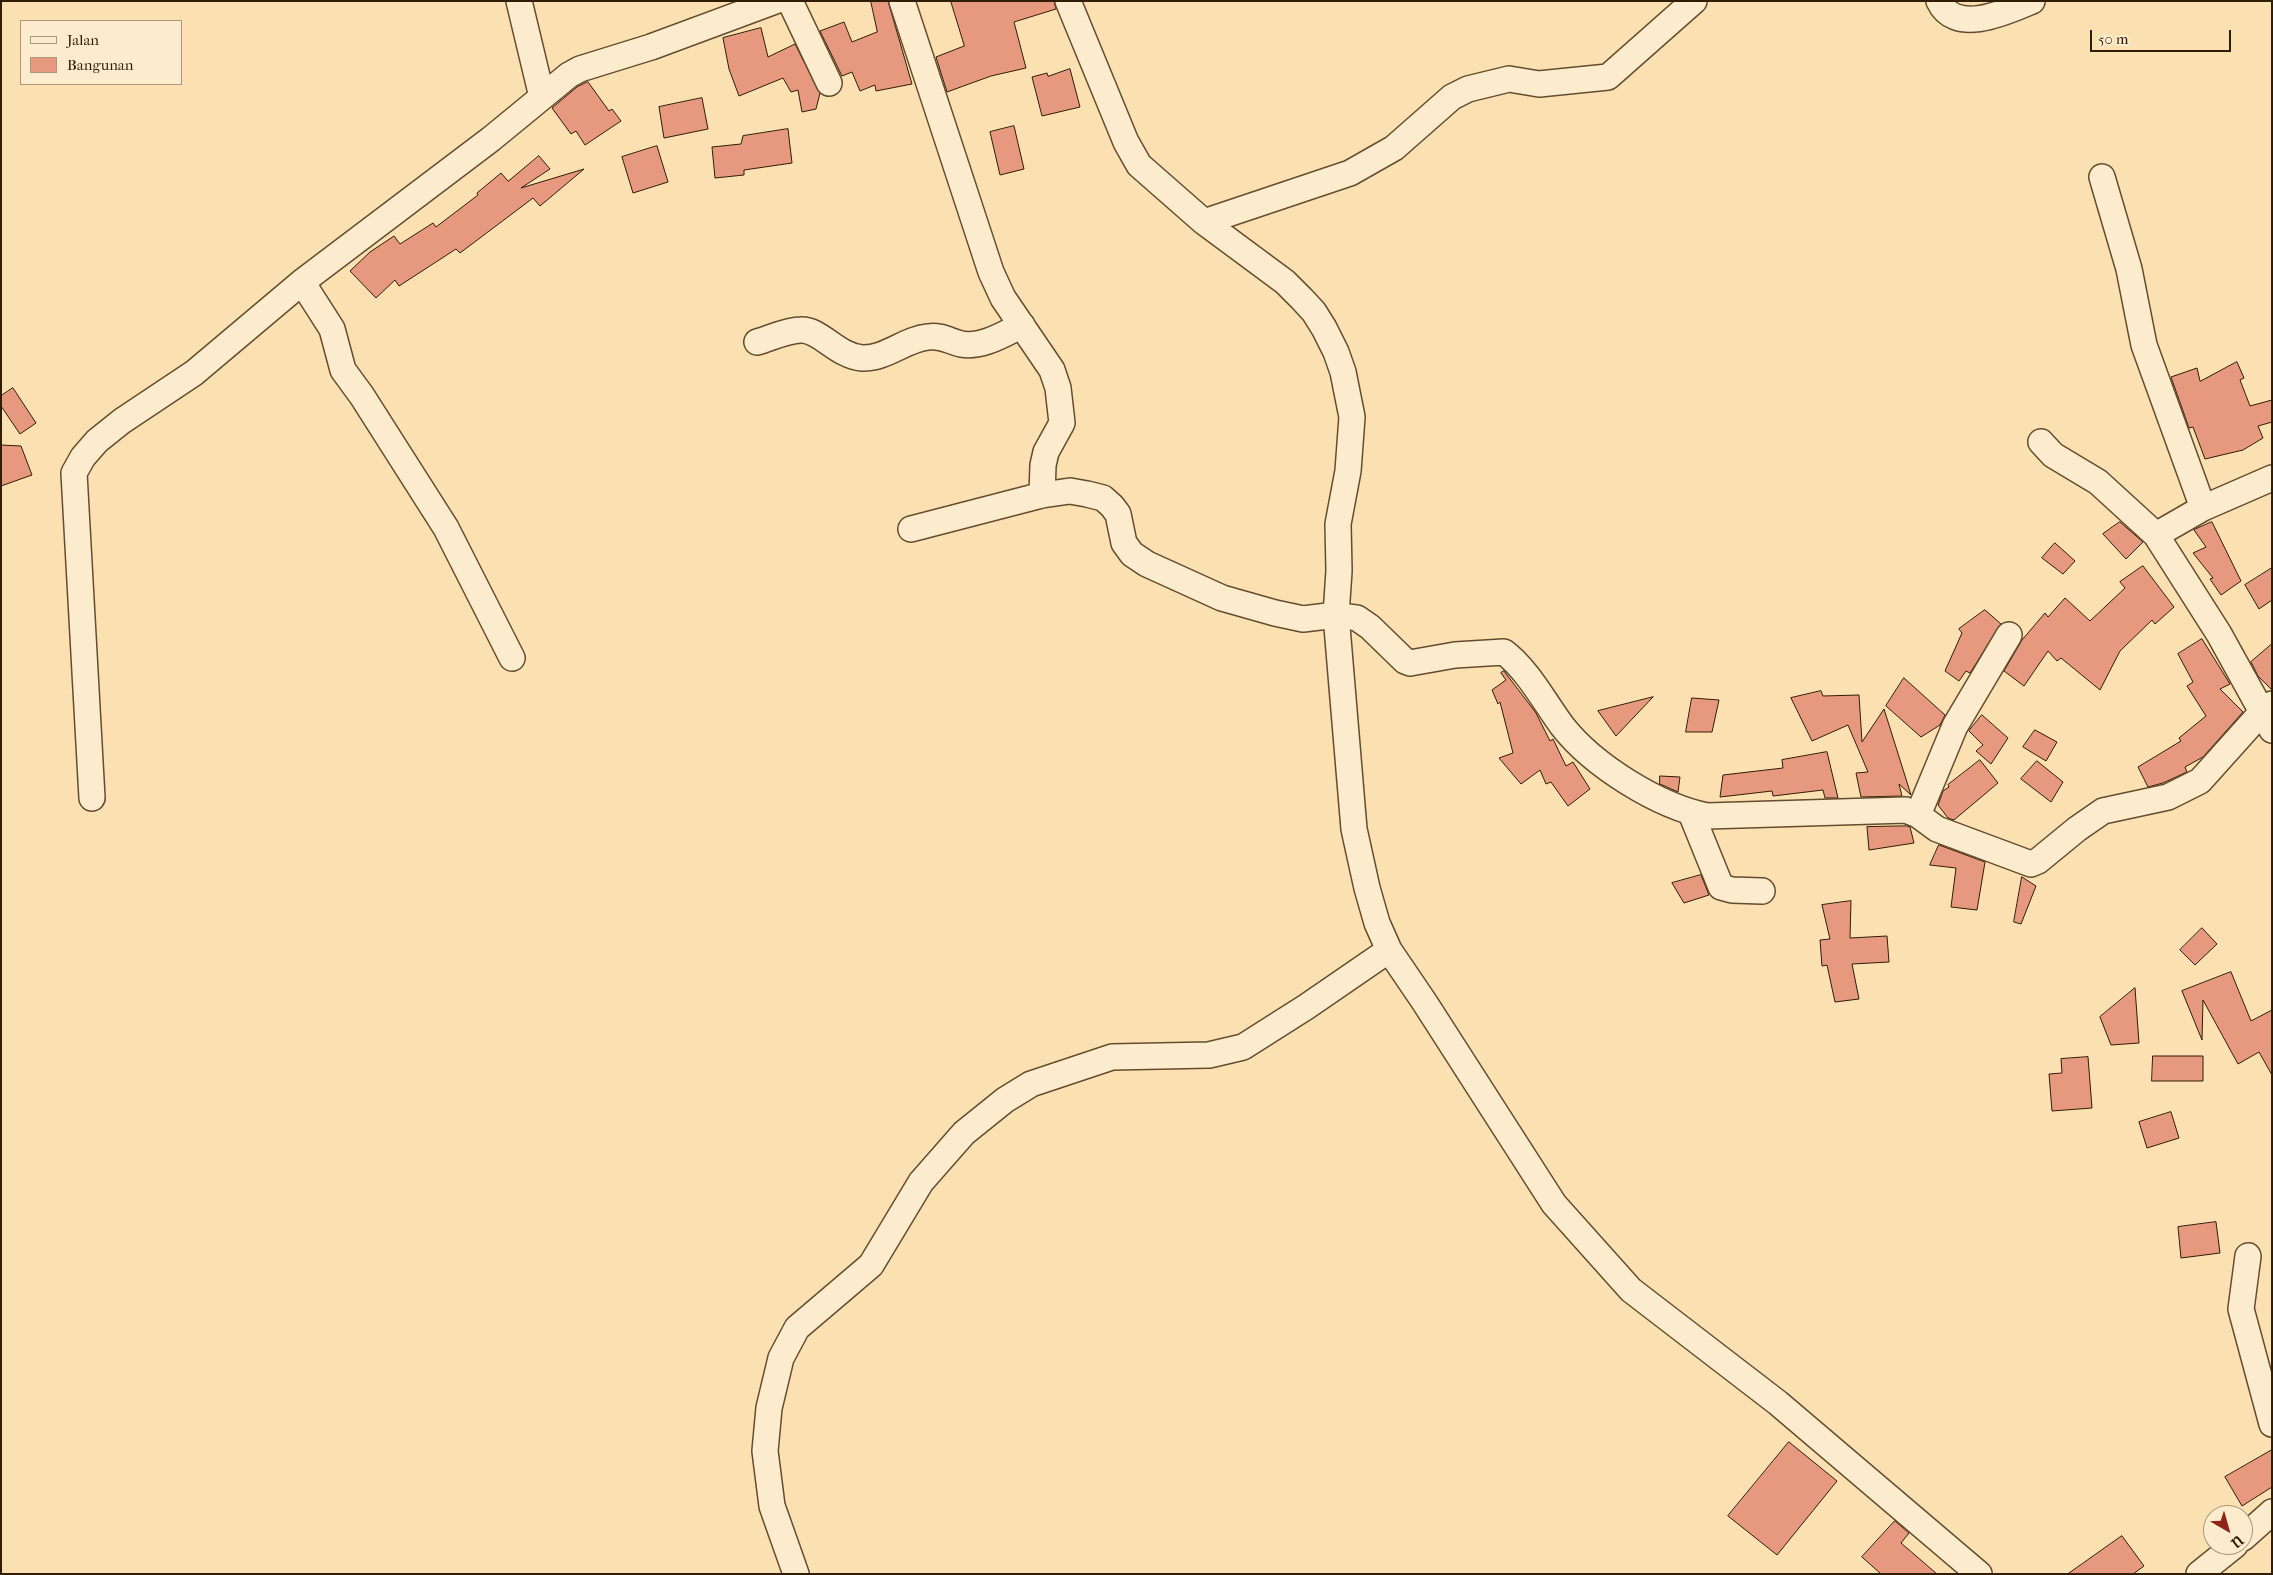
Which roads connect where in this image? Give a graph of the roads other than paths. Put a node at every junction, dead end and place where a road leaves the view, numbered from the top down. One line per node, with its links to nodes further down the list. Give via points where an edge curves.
1 (519, 1): 10 (street)
2 (775, 1): 10 (street, via 651,47 580,69)
3 (790, 1): 9 (street)
4 (902, 1): 14 (street, via 991,272 1003,298)
5 (1068, 1): 12 (street, via 1130,152 1148,175)
6 (1694, 1): 12 (street, via 1608,76 1539,84 1509,79 1468,89 1452,97 1394,148 1350,173)
7 (1939, 1): 8 (street, via 1942,8 1958,19 1988,18)
8 (2032, 1)
9 (829, 83)
10 (542, 97): 13 (street)
11 (2102, 177): 19 (street, via 2129,269 2144,346)
12 (1204, 222): 22 (street, via 1285,282 1308,305 1332,344 1343,372 1352,417 1348,471 1338,524)
13 (302, 282): 24 (street, via 332,329 342,370 446,528); 26 (street, via 194,372 122,420 97,441 74,473)
14 (1022, 325): 15 (street, via 989,341 961,344 945,337 926,337 882,355 863,358 843,354 811,331 801,329); 18 (street, via 1052,370 1061,405 1062,423 1046,452 1043,465)
15 (757, 342)
16 (2041, 442): 21 (street, via 2053,455 2098,482)
17 (2272, 478): 19 (street)
18 (1042, 495): 20 (street); 22 (street, via 1070,491 1103,498 1118,514 1124,543 1132,554 1222,598 1303,620)
19 (2203, 508): 21 (street)
20 (912, 529)
21 (2156, 535): 25 (street)
22 (1336, 615): 27 (street, via 1358,618 1410,663 1455,655 1504,652 1565,729 1605,770); 30 (street, via 1354,829 1377,923)
23 (2009, 635): 28 (street, via 1955,726)
24 (512, 658)
25 (2268, 716): 28 (street, via 2200,781 2168,797 2103,811 2031,864 1937,829)
26 (92, 798)
27 (1691, 813): 28 (street, via 1707,816 1906,810); 29 (street, via 1721,887)
28 (1918, 814)
29 (1762, 890)
30 (1389, 950): 36 (street, via 1243,1047 1209,1055 1112,1057 1032,1084 1005,1100 964,1133 921,1182 871,1265 797,1328 781,1358 769,1408 765,1452 772,1506); 37 (street, via 1554,1204 1632,1290 1778,1403)
31 (2248, 1256): 32 (street, via 2241,1309)
32 (2272, 1424)
33 (2272, 1512): 34 (street)
34 (2253, 1529)
35 (2222, 1555): 38 (street)
36 (796, 1574)
37 (1979, 1574)
38 (2199, 1574)

